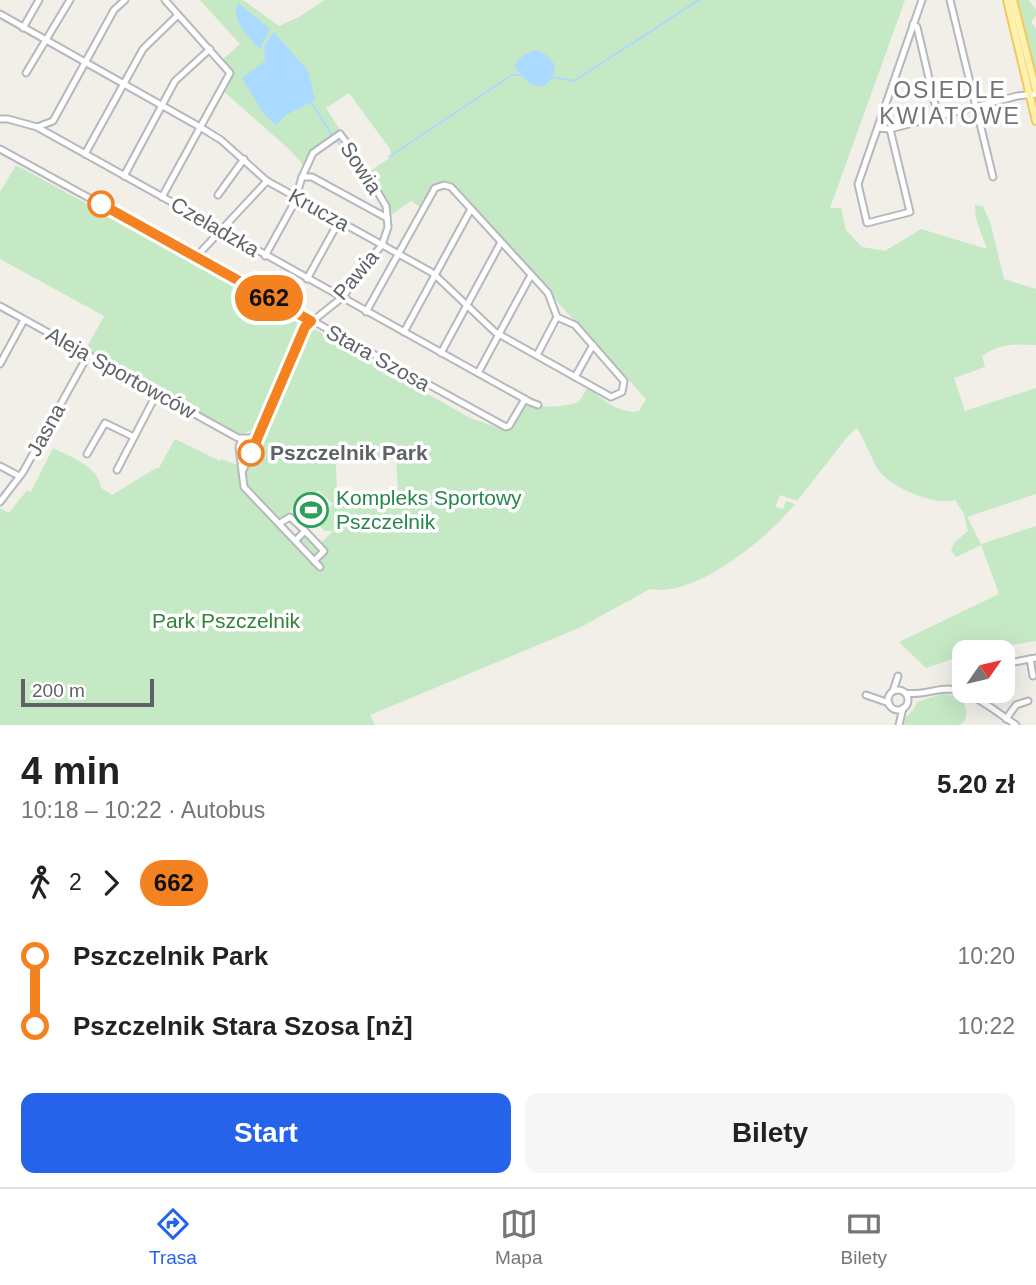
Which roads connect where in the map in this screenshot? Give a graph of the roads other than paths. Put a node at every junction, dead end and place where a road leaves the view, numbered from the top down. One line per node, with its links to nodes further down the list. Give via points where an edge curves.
1 (39, 0): 12 (street)
2 (70, 0): 13 (street)
3 (125, 0): 15 (street, via 114,10)
4 (165, 0): 10 (street)
5 (922, 0): 11 (street)
6 (950, 0): 20 (street)
7 (1007, 0): 18 (main road)
8 (1013, 0): 18 (main road)
9 (0, 14): 12 (street, Krucza)
10 (178, 15): 14 (street); 17 (street, via 145,45)
11 (913, 24): 21 (street); 26 (street)
12 (23, 28): 13 (street, Krucza)
13 (46, 41): 15 (street, Krucza); 16 (street)
14 (210, 49): 19 (street, via 176,81); 25 (street, via 230,73)
15 (85, 63): 17 (street, Krucza); 24 (street, via 53,121)
16 (26, 73)
17 (123, 84): 19 (street, Krucza); 29 (street)
18 (1034, 93): 20 (street); 23 (main road)
19 (162, 105): 25 (street, Krucza); 31 (street)
20 (976, 107): 21 (street); 33 (street)
21 (938, 117): 27 (street)
22 (0, 119): 24 (street, Czeladzka)
23 (1036, 121)
24 (37, 127): 29 (street, Czeladzka)
25 (200, 127): 30 (street, Krucza); 36 (street)
26 (878, 128): 27 (street); 27 (street, via 858,184 867,223 910,212)
27 (890, 129)
28 (0, 149): 46 (street, Stara Szosa)
29 (85, 154): 31 (street, Czeladzka)
30 (244, 159): 34 (street, Krucza); 35 (street)
31 (124, 176): 36 (street, Czeladzka)
32 (302, 177): 37 (street, Sowia); 39 (street, Sowia, via 312,177); 39 (street, Sowia, via 313,153 340,134 386,206)
33 (993, 177)
34 (267, 181): 37 (street, Krucza); 41 (street)
35 (218, 195)
36 (162, 197): 41 (street, Czeladzka)
37 (296, 197): 40 (street, Krucza); 45 (street, Sowia)
38 (471, 209): 42 (street); 44 (street, via 451,187 435,188); 47 (street)
39 (387, 218): 43 (street, Sowia)
40 (339, 221): 43 (street, Krucza); 49 (street)
41 (221, 230): 45 (street, Czeladzka); 46 (street)
42 (500, 244): 48 (street); 51 (street)
43 (382, 245): 44 (street, Krucza); 50 (street, Pawia)
44 (398, 254): 47 (street, Krucza); 53 (street)
45 (265, 256): 49 (street, Czeladzka)
46 (196, 257): 56 (street, Stara Szosa)
47 (435, 275): 51 (street, Krucza); 57 (street)
48 (531, 275): 54 (street, via 548,293); 58 (street)
49 (307, 279): 50 (street, Czeladzka)
50 (341, 298): 53 (street, Czeladzka); 56 (street, Pawia)
51 (467, 304): 58 (street, Krucza); 60 (street)
52 (0, 306): 55 (street, Aleja Sportowców)
53 (366, 312): 57 (street, Czeladzka)
54 (557, 317): 59 (street, via 575,325); 62 (street)
55 (24, 320): 61 (street, Aleja Sportowców); 63 (street)
56 (311, 321): 67 (street, Stara Szosa, via 506,428); 69 (street, Pawia)
57 (404, 332): 60 (street, Czeladzka)
58 (499, 334): 62 (street, Krucza); 64 (street)
59 (593, 345): 65 (street); 65 (street, Krucza, via 624,381 622,393 611,397)
60 (442, 353): 64 (street, Czeladzka)
61 (88, 355): 66 (street, Aleja Sportowców); 78 (street, Jasna)
62 (537, 355): 65 (street, Krucza)
63 (0, 364)
64 (478, 373): 67 (street, Czeladzka)
65 (575, 377)
66 (157, 393): 70 (street); 71 (street, Aleja Sportowców)
67 (525, 399): 68 (street, Czeladzka)
68 (538, 405)
69 (261, 429): 71 (street); 72 (street)
70 (134, 436): 74 (street, via 105,422); 76 (street)
71 (244, 439): 72 (street); 73 (street)
72 (253, 450): 73 (street); 77 (street)
73 (241, 451): 77 (street)
74 (87, 454)
75 (0, 466): 78 (street)
76 (117, 470)
77 (243, 470): 80 (street, via 244,487)
78 (19, 476): 79 (street, Jasna)
79 (0, 502)
80 (280, 523): 81 (street, via 290,517); 82 (street)
81 (305, 531): 82 (street); 83 (street, via 324,551)
82 (296, 540): 83 (street)
83 (314, 561): 84 (street)
84 (320, 567)
85 (1033, 658): 86 (street); 87 (street)
86 (1015, 662)
87 (1032, 676)
88 (952, 691): 91 (street)
89 (904, 692): 90 (street); 90 (street, via 898,676); 91 (street); 96 (street)
90 (892, 693): 93 (street); 95 (street)
91 (921, 694): 96 (street)
92 (866, 695): 93 (street)
93 (874, 697): 95 (street)
94 (1028, 701): 100 (street, via 1016,705)
95 (889, 703): 99 (street)
96 (907, 703): 98 (street)
97 (981, 704): 100 (street)
98 (903, 708): 99 (street); 101 (street)
99 (894, 709): 101 (street)
100 (1006, 719): 102 (street)
101 (899, 725)
102 (1016, 725)

